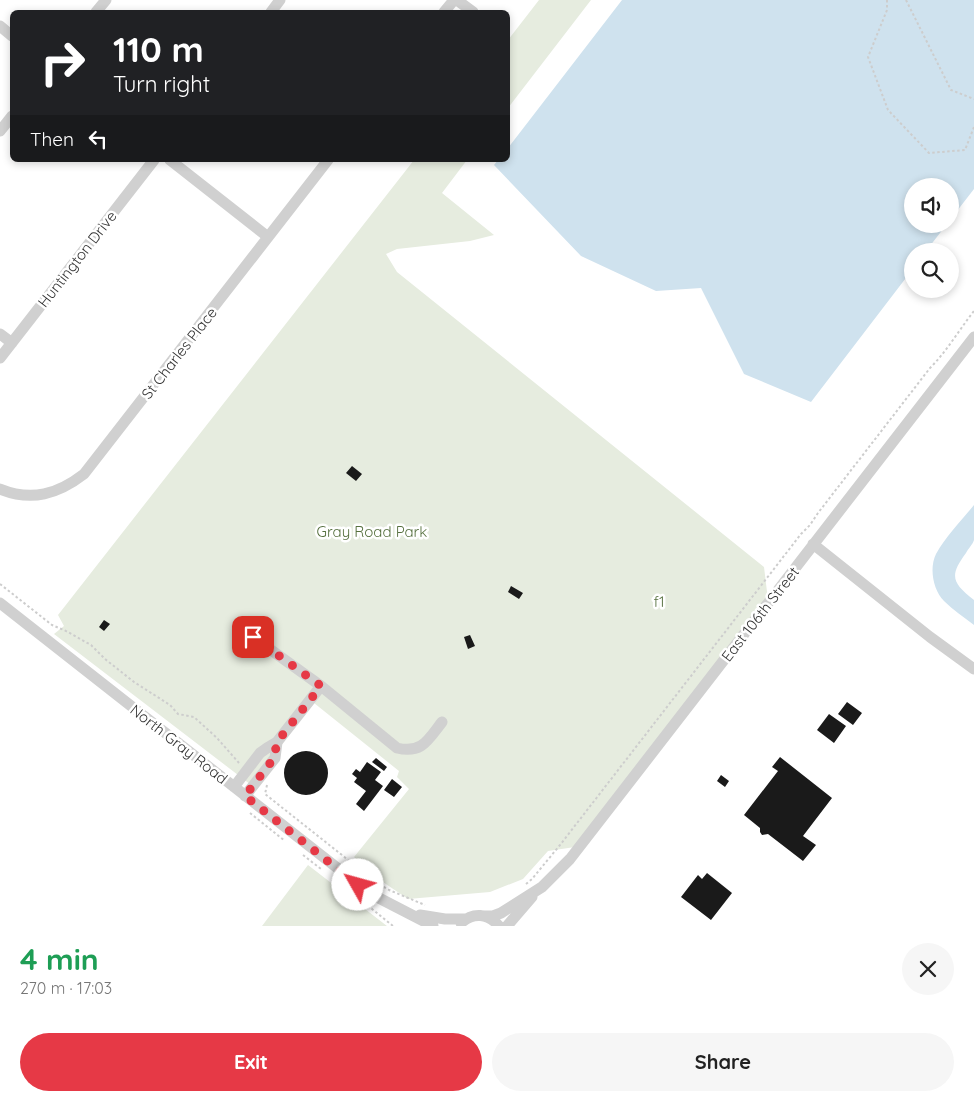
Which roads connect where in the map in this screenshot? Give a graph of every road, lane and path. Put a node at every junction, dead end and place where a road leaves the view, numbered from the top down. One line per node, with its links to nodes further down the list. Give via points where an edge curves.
1 (106, 0): 5 (street)
2 (456, 0): 6 (street); 7 (street)
3 (887, 0): 12 (path, via 887,10 868,57 888,110 929,153 965,150)
4 (906, 0): 10 (path, via 952,90)
5 (98, 10)
6 (446, 10)
7 (470, 10)
8 (0, 26): 9 (street)
9 (10, 34)
10 (974, 99)
11 (10, 118): 13 (street)
12 (974, 127)
13 (0, 131)
14 (152, 162): 21 (street, Huntington Drive)
15 (173, 162): 17 (street)
16 (326, 162): 17 (street, St Charles Place)
17 (268, 237): 23 (street, St Charles Place, via 84,474 57,492 33,496)
18 (974, 311): 36 (path, via 944,354 560,845)
19 (0, 334): 21 (street)
20 (974, 338): 24 (street, East 106th Street)
21 (12, 343): 22 (street, Huntington Drive)
22 (0, 358)
23 (0, 489)
24 (813, 544): 29 (street); 37 (street, East 106th Street, via 578,849)
25 (0, 584): 27 (path)
26 (0, 602): 34 (street, North Gray Road)
27 (52, 625)
28 (253, 637): 30 (street)
29 (974, 669)
30 (321, 686): 31 (street, via 397,748 417,749 428,741); 32 (street)
31 (442, 722)
32 (277, 742): 33 (street, via 276,755); 34 (street, via 260,754)
33 (262, 774): 35 (street); 38 (path, via 268,778 264,794 376,882)
34 (234, 787): 35 (street, North Gray Road)
35 (245, 796): 39 (street, North Gray Road, via 358,885)
36 (526, 884)
37 (542, 886): 40 (street, East 106th Street, via 501,913); 44 (street, East 106th Street)
38 (426, 905)
39 (411, 914): 41 (street, North Gray Road); 42 (street, North Gray Road)
40 (484, 916): 41 (street, East 106th Street, via 478,915); 43 (street)
41 (462, 922)
42 (433, 926)
43 (499, 926)
44 (508, 926)

